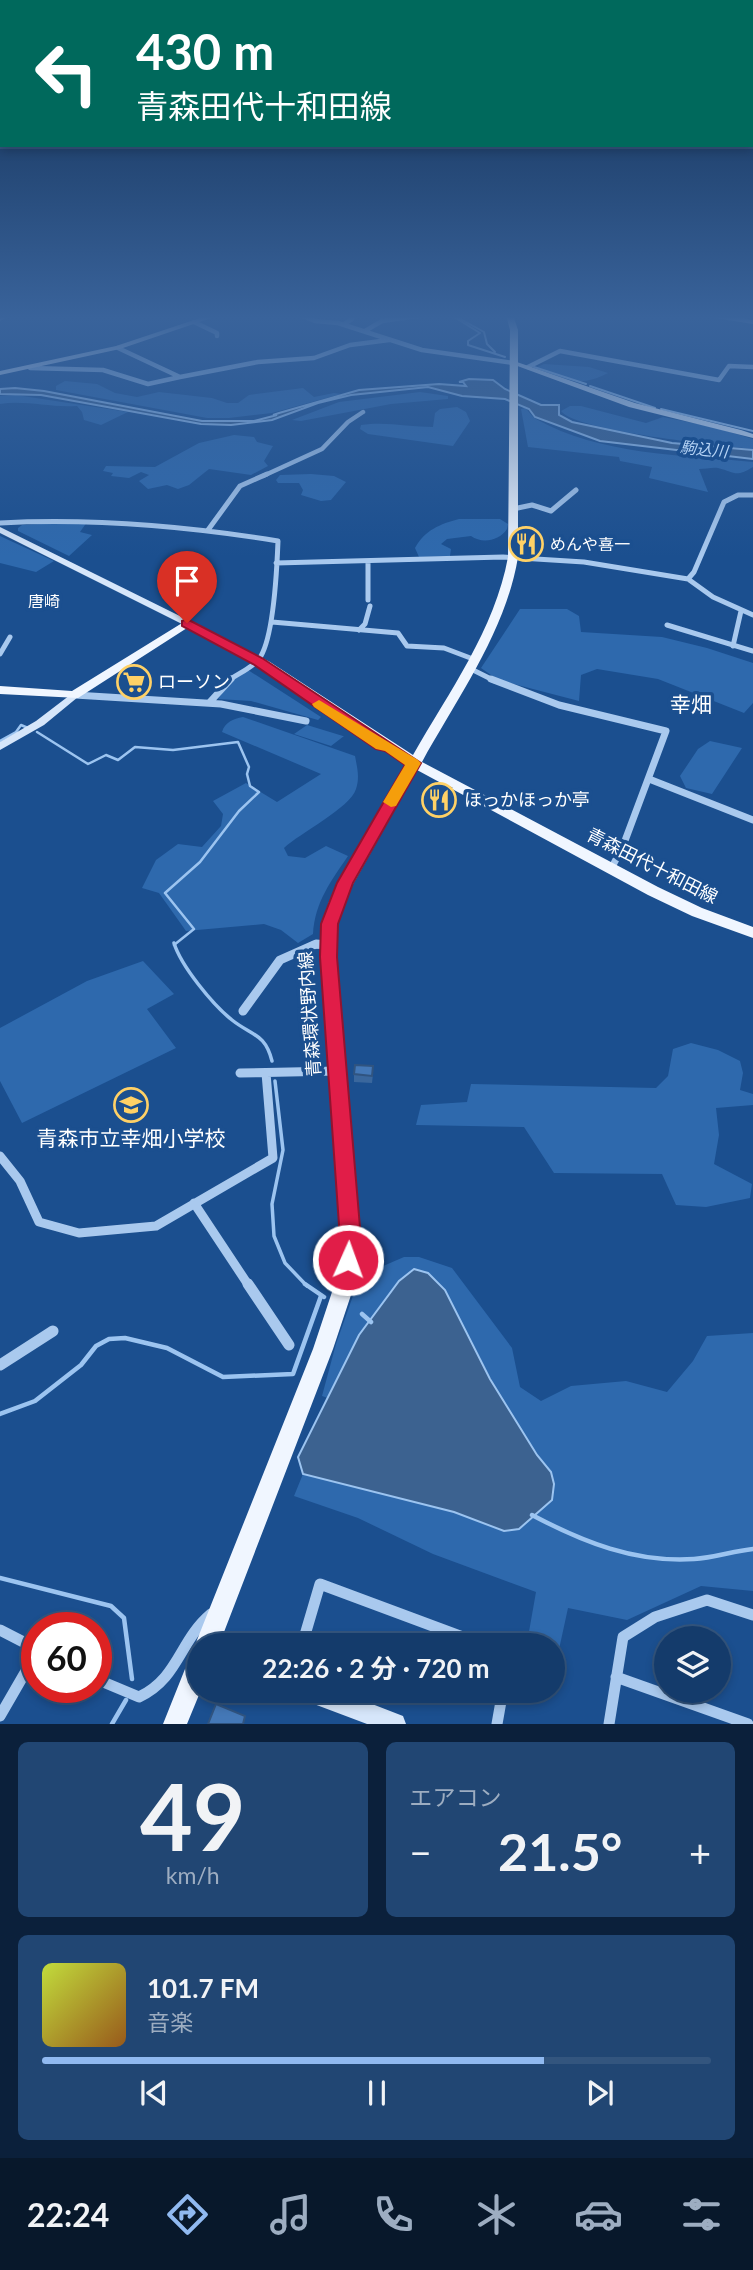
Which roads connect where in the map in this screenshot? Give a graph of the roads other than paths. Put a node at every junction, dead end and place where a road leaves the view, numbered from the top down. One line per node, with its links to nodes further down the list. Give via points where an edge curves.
1 (514, 395): 7 (main road, 青森環状野内線)
2 (603, 395): 4 (street)
3 (363, 412): 10 (street, via 315,453 240,486)
4 (753, 436)
5 (576, 490): 7 (street, via 551,511 532,505)
6 (753, 495): 14 (street, via 738,495 724,502)
7 (513, 509): 11 (main road, 青森環状野内線)
8 (0, 523): 10 (street, via 83,519)
9 (0, 530): 18 (street)
10 (208, 530): 13 (street, via 278,541)
11 (513, 557): 12 (street); 14 (street, via 583,562); 26 (main road, 青森環状野内線, via 504,598)
12 (368, 562): 13 (street); 20 (street, via 369,603 365,624)
13 (276, 563): 17 (street)
14 (688, 579): 15 (street)
15 (741, 611): 16 (street); 22 (street)
16 (753, 615)
17 (272, 622): 20 (street); 25 (street)
18 (187, 623): 25 (main road, 青森田代十和田線); 28 (main road)
19 (667, 625): 22 (street)
20 (359, 630): 26 (street, via 398,633 407,646 444,648)
21 (10, 637): 24 (street)
22 (733, 646): 23 (street)
23 (753, 651)
24 (0, 654)
25 (259, 662): 29 (street, via 229,680); 32 (main road, 青森田代十和田線)
26 (471, 663): 32 (main road, 青森環状野内線); 33 (street, via 495,681 559,705 666,731)
27 (0, 690): 28 (main road)
28 (74, 695): 29 (street); 31 (street)
29 (209, 704): 30 (street, via 258,708)
30 (306, 721)
31 (0, 747)
32 (413, 763): 35 (main road, 青森田代十和田線); 37 (main road, 青森環状野内線, via 336,902)
33 (649, 779): 34 (street); 35 (street)
34 (753, 820)
35 (611, 869): 36 (main road, 青森田代十和田線, via 697,912)
36 (753, 933)
37 (329, 945): 38 (street, via 316,944 280,960); 39 (main road, 青森環状野内線)
38 (243, 1011)
39 (338, 1071): 41 (street); 47 (main road, 青森環状野内線, via 351,1239 345,1280 323,1349)
40 (240, 1073): 41 (street)
41 (267, 1073): 43 (street, via 273,1158)
42 (0, 1156): 43 (street, via 20,1181 39,1222 79,1233 156,1226)
43 (194, 1203): 45 (street)
44 (53, 1331): 46 (street)
45 (289, 1345)
46 (0, 1364)
47 (224, 1601): 50 (main road, 青森環状野内線); 56 (street, via 195,1629 170,1678 153,1692 139,1697)
48 (753, 1615): 54 (street, via 707,1600 655,1617 622,1637)
49 (0, 1630): 53 (street)
50 (211, 1633)
51 (306, 1633): 52 (street, via 320,1584)
52 (452, 1633)
53 (21, 1641)
54 (616, 1677): 64 (street); 65 (street)
55 (21, 1679): 60 (street)
56 (112, 1686)
57 (187, 1695): 61 (main road)
58 (340, 1703): 62 (street)
59 (501, 1703): 63 (street)
60 (0, 1716)
61 (175, 1724)
62 (395, 1724)
63 (497, 1724)
64 (609, 1724)
65 (748, 1724)

